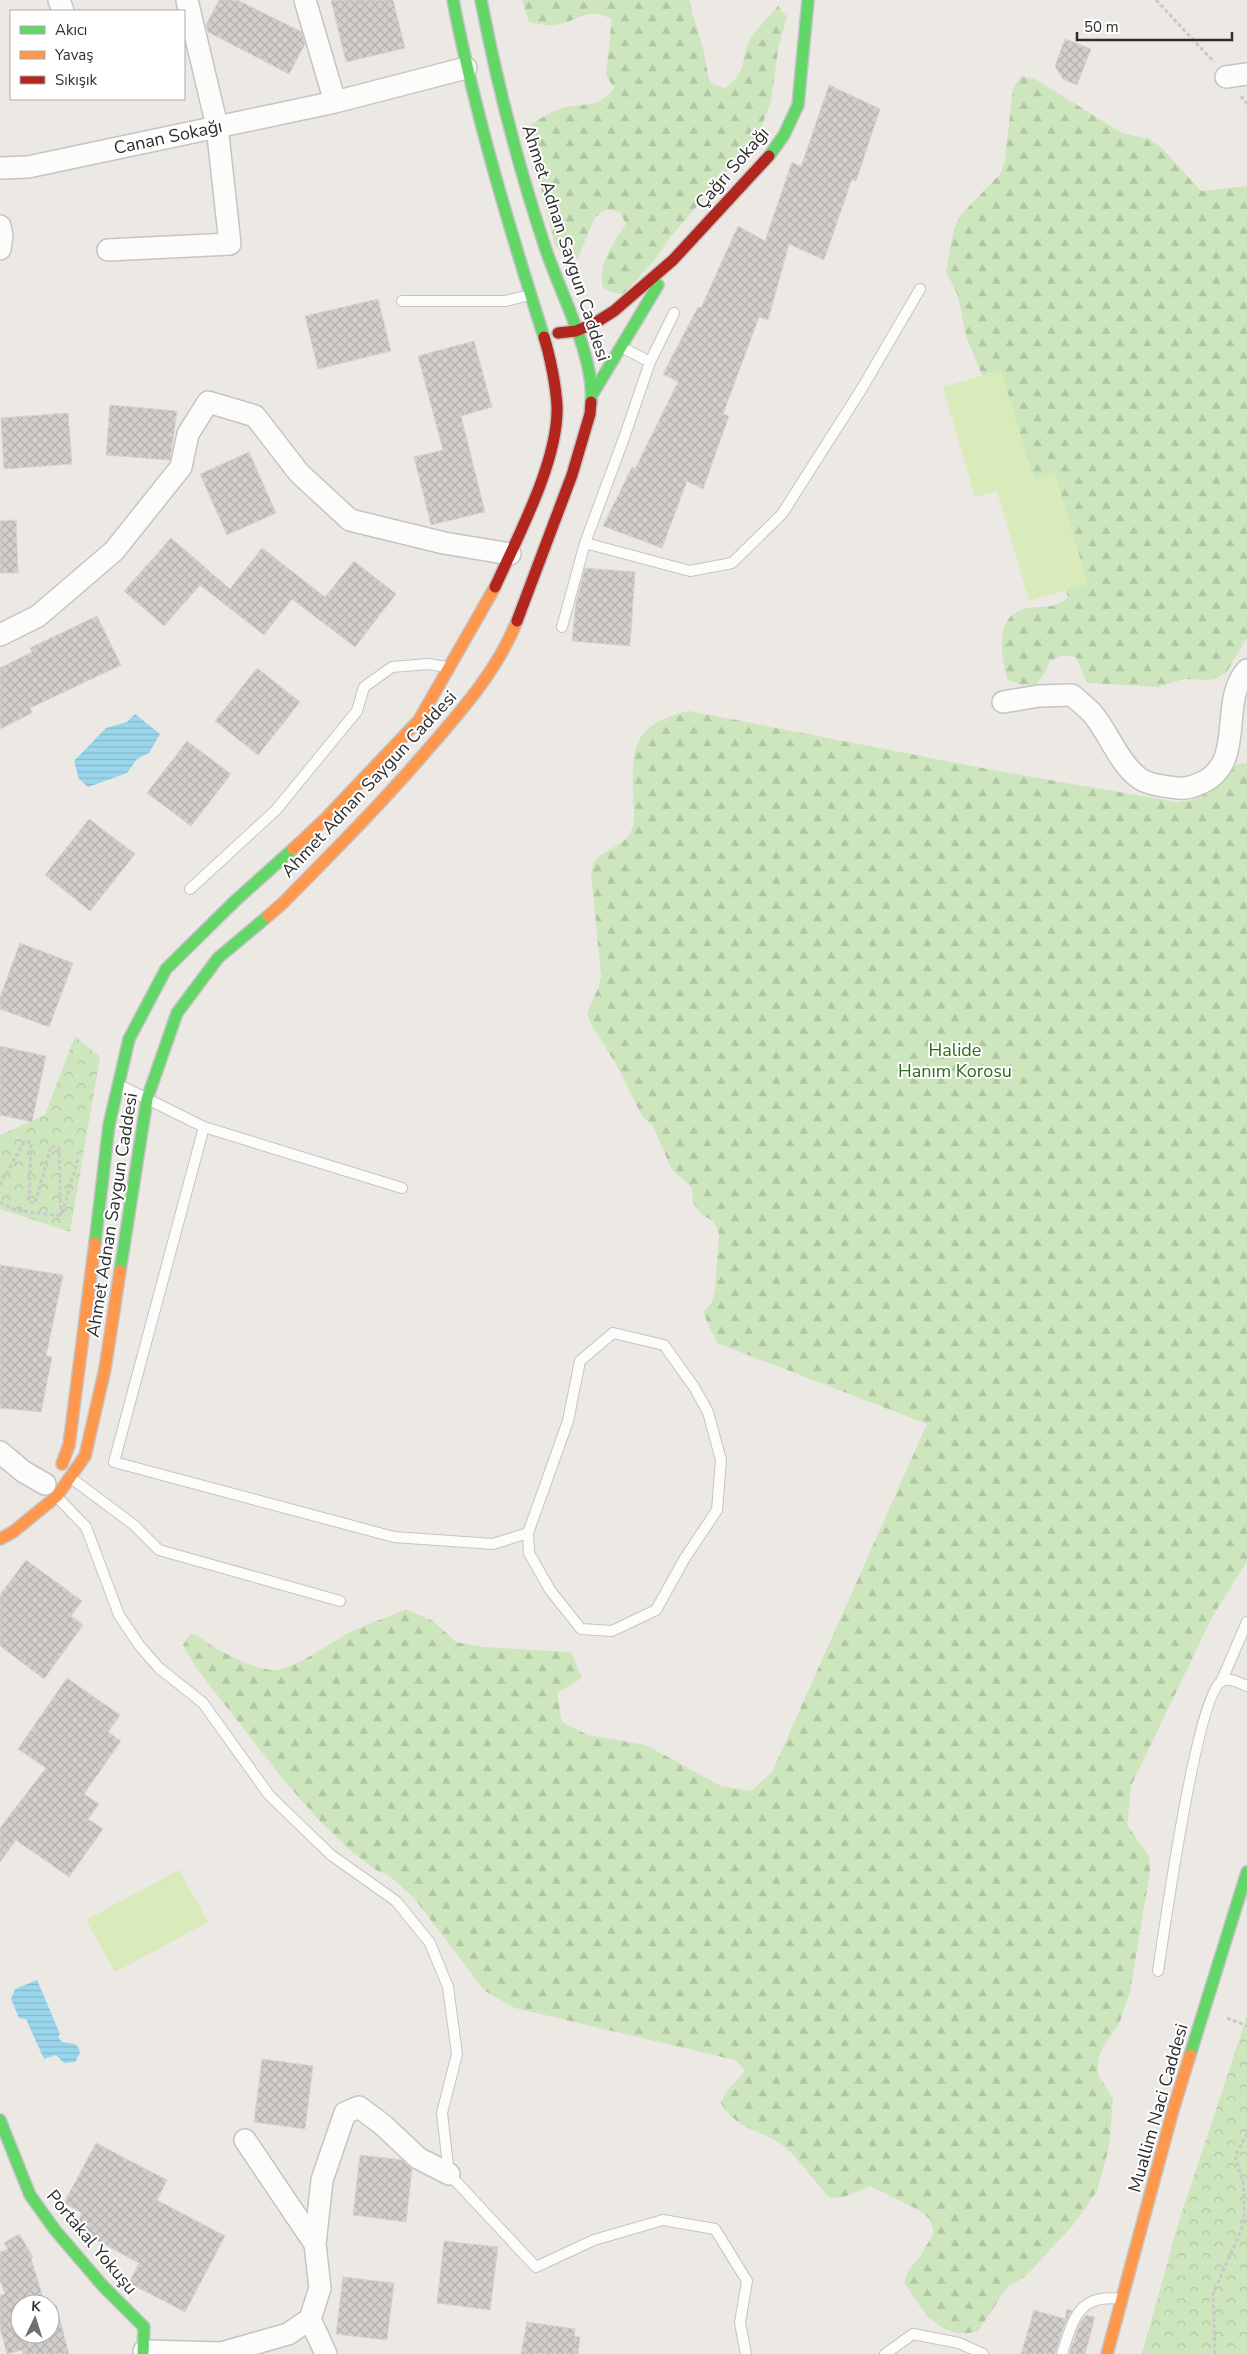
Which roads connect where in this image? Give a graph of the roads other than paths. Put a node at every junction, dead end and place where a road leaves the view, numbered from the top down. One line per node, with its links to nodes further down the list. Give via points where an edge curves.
1 (187, 0): 10 (street)
2 (305, 0): 9 (street)
3 (453, 0): 6 (main road, Ahmet Adnan Saygun Caddesi)
4 (481, 0): 6 (main road, Ahmet Adnan Saygun Caddesi)
5 (808, 0): 15 (main road, Çağrı Sokağı, via 798,105 784,135 748,180)
6 (480, 65): 9 (street, Canan Sokağı); 17 (main road, Ahmet Adnan Saygun Caddesi, via 520,262); 20 (main road, Ahmet Adnan Saygun Caddesi)
7 (1247, 74): 8 (street)
8 (1226, 77)
9 (335, 102): 10 (street, Canan Sokağı)
10 (217, 126): 11 (street, Canan Sokağı, via 28,167); 14 (street, via 230,244)
11 (0, 168)
12 (0, 226): 13 (street)
13 (0, 249)
14 (108, 250)
15 (673, 260): 20 (main road, Çağrı Sokağı, via 614,311); 22 (main road, Çağrı Sokağı)
16 (920, 288): 28 (lane, via 861,390 782,514 732,563 690,571)
17 (532, 295): 18 (lane, via 505,301); 21 (main road, Ahmet Adnan Saygun Caddesi)
18 (402, 301)
19 (674, 313): 23 (lane)
20 (576, 331): 21 (main road, Çağrı Sokağı, via 553,335); 25 (main road, Ahmet Adnan Saygun Caddesi, via 588,364)
21 (546, 343): 24 (main road, Ahmet Adnan Saygun Caddesi)
22 (620, 347): 23 (lane); 25 (main road, Çağrı Sokağı)
23 (650, 362): 28 (lane)
24 (556, 392): 26 (main road); 29 (main road, Ahmet Adnan Saygun Caddesi, via 552,448 530,512)
25 (592, 395): 27 (main road); 37 (main road, Ahmet Adnan Saygun Caddesi, via 590,414 572,476 507,647 467,705 391,792 283,903 218,958 178,1013)
26 (566, 399)
27 (581, 400)
28 (584, 543): 30 (lane)
29 (510, 554): 31 (street, via 444,543 350,520 299,472 255,416 208,402 188,434 181,467 114,551 38,616); 32 (main road, Ahmet Adnan Saygun Caddesi)
30 (562, 627)
31 (0, 635)
32 (450, 668): 35 (lane, via 428,664 392,667 364,687 358,712 276,810); 36 (main road, Ahmet Adnan Saygun Caddesi, via 419,720 325,819 166,969 129,1039)
33 (1247, 670): 34 (street, via 1241,676 1226,765 1210,780 1187,789 1140,780 1092,714 1072,695)
34 (1003, 702)
35 (190, 889)
36 (118, 1084): 37 (lane); 42 (main road, Ahmet Adnan Saygun Caddesi, via 109,1125 69,1445)
37 (147, 1099): 38 (lane); 41 (main road, Ahmet Adnan Saygun Caddesi, via 105,1370 85,1456)
38 (204, 1128): 39 (lane); 43 (lane, via 114,1462 394,1538 493,1544)
39 (402, 1188)
40 (0, 1452): 42 (street, via 24,1472)
41 (70, 1477): 42 (main road, Ahmet Adnan Saygun Caddesi); 45 (lane, via 134,1525 159,1550)
42 (50, 1483): 44 (main road, Ahmet Adnan Saygun Caddesi, via 13,1532); 54 (lane, via 86,1527 119,1615 139,1645 159,1668 203,1703 269,1795 331,1855 396,1902 430,1943 448,1987 457,2054 442,2113)
43 (528, 1533): 43 (lane, via 529,1553 550,1590 581,1629 612,1632 656,1610 717,1510 721,1460 708,1412 664,1345 613,1333 580,1361 568,1421)
44 (0, 1539)
45 (340, 1601)
46 (1247, 1622): 47 (lane)
47 (1221, 1682): 48 (lane, via 1230,1680); 50 (lane, via 1214,1690 1197,1743)
48 (1247, 1686)
49 (1247, 1872): 56 (main road, Muallim Naci Caddesi, via 1173,2110)
50 (1158, 1971)
51 (0, 2120): 53 (main road, Portakal Yokuşu)
52 (245, 2140): 55 (street)
53 (5, 2148): 58 (main road, Portakal Yokuşu, via 30,2195 55,2230 103,2286 144,2326)
54 (449, 2174): 55 (street, via 418,2158 383,2125 359,2108 345,2113 322,2180); 61 (lane, via 536,2267 594,2240 663,2220 716,2229 747,2281 740,2323)
55 (315, 2244): 57 (street, via 320,2288)
56 (1122, 2299): 64 (lane, via 1095,2299 1083,2306 1072,2322); 65 (main road, Muallim Naci Caddesi)
57 (310, 2319): 59 (street, via 288,2334); 60 (street)
58 (144, 2352): 59 (street)
59 (221, 2353)
60 (326, 2354)
61 (746, 2354)
62 (885, 2354): 63 (lane, via 913,2334 959,2344)
63 (983, 2354)
64 (1062, 2354)
65 (1107, 2354)

